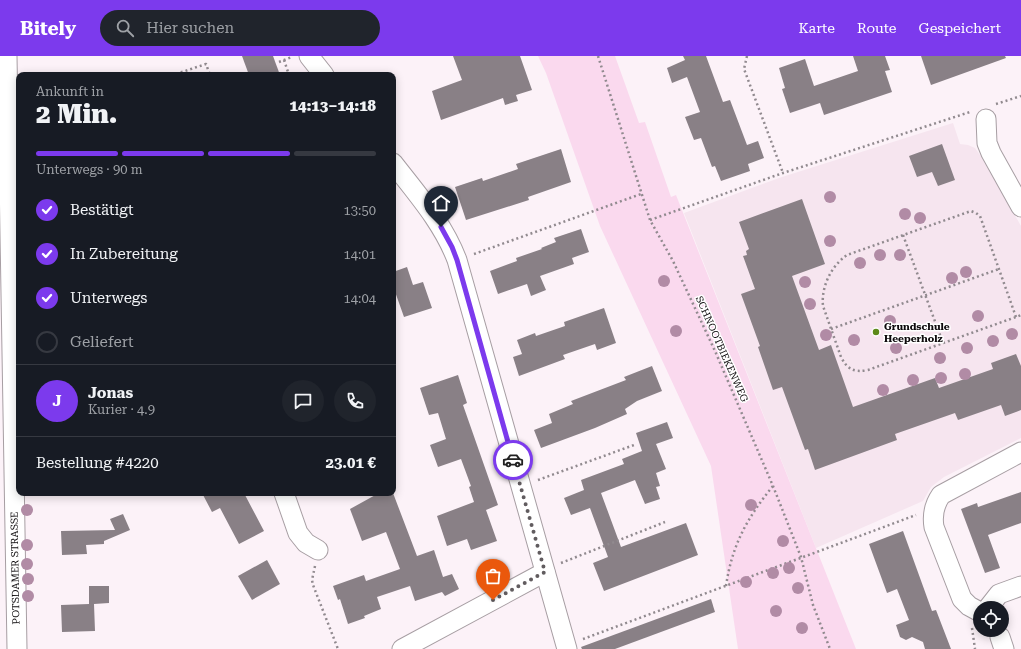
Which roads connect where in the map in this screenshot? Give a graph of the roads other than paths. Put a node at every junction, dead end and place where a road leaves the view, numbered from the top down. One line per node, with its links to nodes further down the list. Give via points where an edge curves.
1 (7, 56): 7 (street, POTSDAMER STRASSE)
2 (309, 56): 3 (street)
3 (322, 72)
4 (985, 111): 6 (street, via 987,143)
5 (396, 167): 12 (street, via 446,234 457,260)
6 (1021, 207)
7 (16, 423)
8 (1021, 452): 15 (street, via 941,495 934,507 934,527 962,599)
9 (16, 496): 17 (street, POTSDAMER STRASSE)
10 (285, 496): 11 (street, via 298,533 306,544)
11 (318, 550)
12 (545, 572): 16 (street); 18 (street)
13 (1021, 586): 14 (street, via 999,594)
14 (994, 601)
15 (973, 608)
16 (566, 647)
17 (17, 649)
18 (402, 649)

